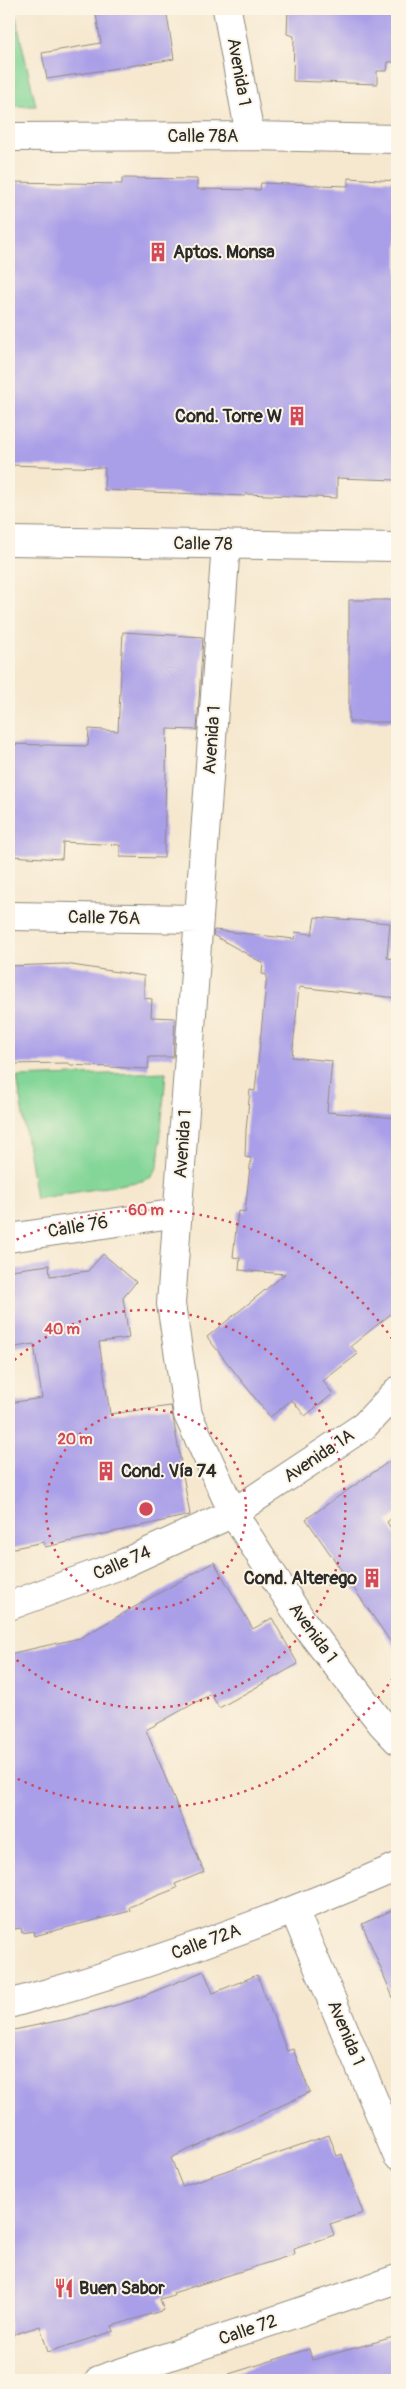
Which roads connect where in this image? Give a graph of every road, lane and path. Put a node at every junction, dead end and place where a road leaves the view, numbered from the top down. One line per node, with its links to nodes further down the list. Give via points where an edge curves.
1 (228, 9): 2 (street, Avenida 1)
2 (250, 136): 3 (street, Calle 78A); 4 (street, Calle 78A)
3 (9, 137)
4 (397, 139)
5 (9, 541): 6 (street, Calle 78)
6 (226, 544): 7 (street, Calle 78); 9 (street, Avenida 1)
7 (397, 547)
8 (9, 916): 9 (street, Calle 76A)
9 (199, 919): 10 (street, Avenida 1)
10 (178, 1213): 11 (street, Calle 76); 13 (street, Avenida 1, via 171,1304 188,1415)
11 (9, 1238)
12 (397, 1391): 13 (street, Avenida 1A, via 364,1426)
13 (233, 1513): 14 (street, Calle 74, via 120,1565); 15 (street, Avenida 1, via 303,1622)
14 (9, 1606)
15 (397, 1740)
16 (397, 1866): 17 (street, Calle 72A)
17 (294, 1910): 18 (street, Calle 72A, via 180,1952); 19 (street, Avenida 1)
18 (9, 2004)
19 (397, 2156)
20 (397, 2279): 21 (street, Calle 72)
21 (98, 2380)

